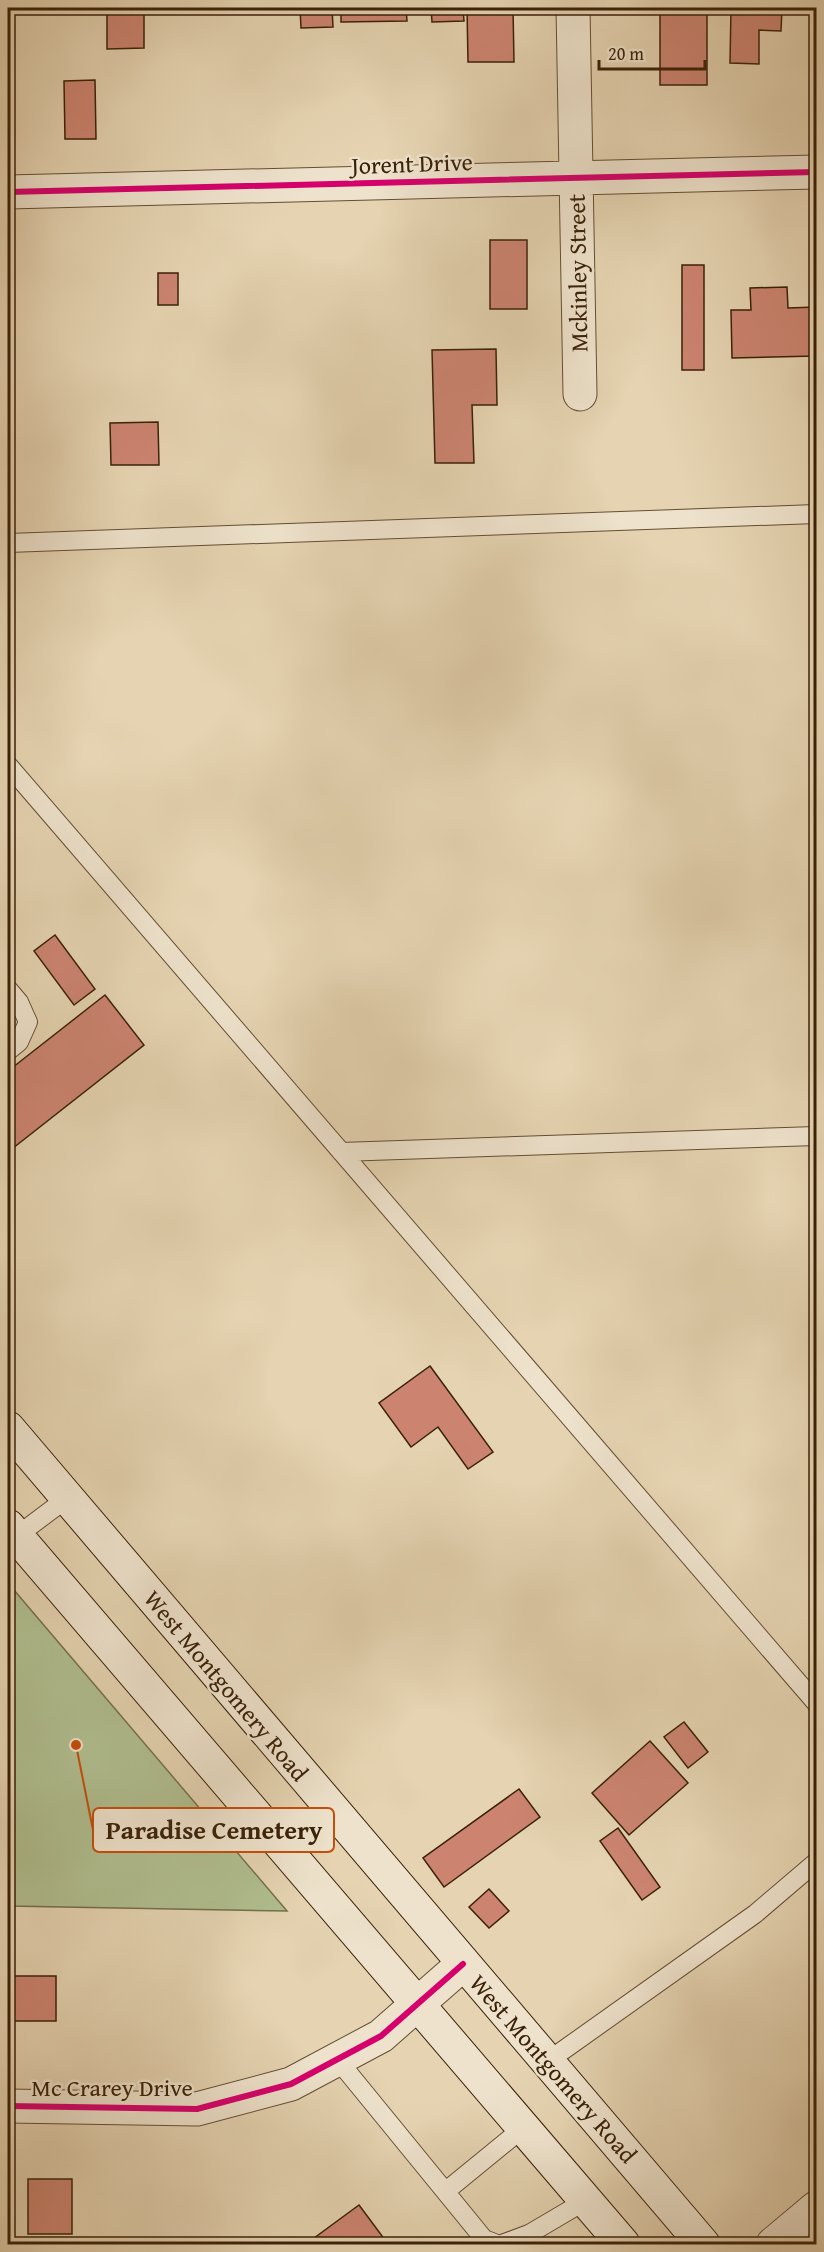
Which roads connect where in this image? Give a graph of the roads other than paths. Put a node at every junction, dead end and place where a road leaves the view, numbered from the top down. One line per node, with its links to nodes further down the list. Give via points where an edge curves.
1 (573, 8): 3 (main road, Mckinley Street)
2 (816, 172): 3 (main road, Jorent Drive)
3 (576, 177): 4 (main road, Jorent Drive); 5 (main road, Mckinley Street)
4 (8, 192)
5 (580, 394)
6 (816, 514): 7 (lane)
7 (8, 543)
8 (8, 765): 12 (lane)
9 (8, 988): 10 (lane, via 28,1022 18,1042)
10 (8, 1051)
11 (816, 1136): 12 (lane)
12 (341, 1152): 16 (lane)
13 (8, 1428): 14 (main road, West Montgomery Road)
14 (66, 1499): 15 (lane); 18 (main road, West Montgomery Road)
15 (11, 1535): 19 (main road)
16 (816, 1703)
17 (816, 1862): 21 (lane, via 755,1914)
18 (463, 1964): 19 (main road, Mc Crarey Drive); 21 (main road, West Montgomery Road)
19 (417, 2004): 20 (main road, Mc Crarey Drive, via 381,2036); 23 (main road)
20 (337, 2059): 22 (main road, Mc Crarey Drive, via 291,2084 197,2109); 24 (lane)
21 (548, 2061): 30 (main road, West Montgomery Road)
22 (8, 2106)
23 (523, 2128): 24 (lane); 25 (main road)
24 (446, 2191): 28 (lane, via 484,2239)
25 (585, 2201): 27 (lane); 29 (main road)
26 (816, 2208): 31 (main road)
27 (534, 2239): 28 (lane)
28 (500, 2244)
29 (623, 2244)
30 (703, 2244)
31 (773, 2244)

